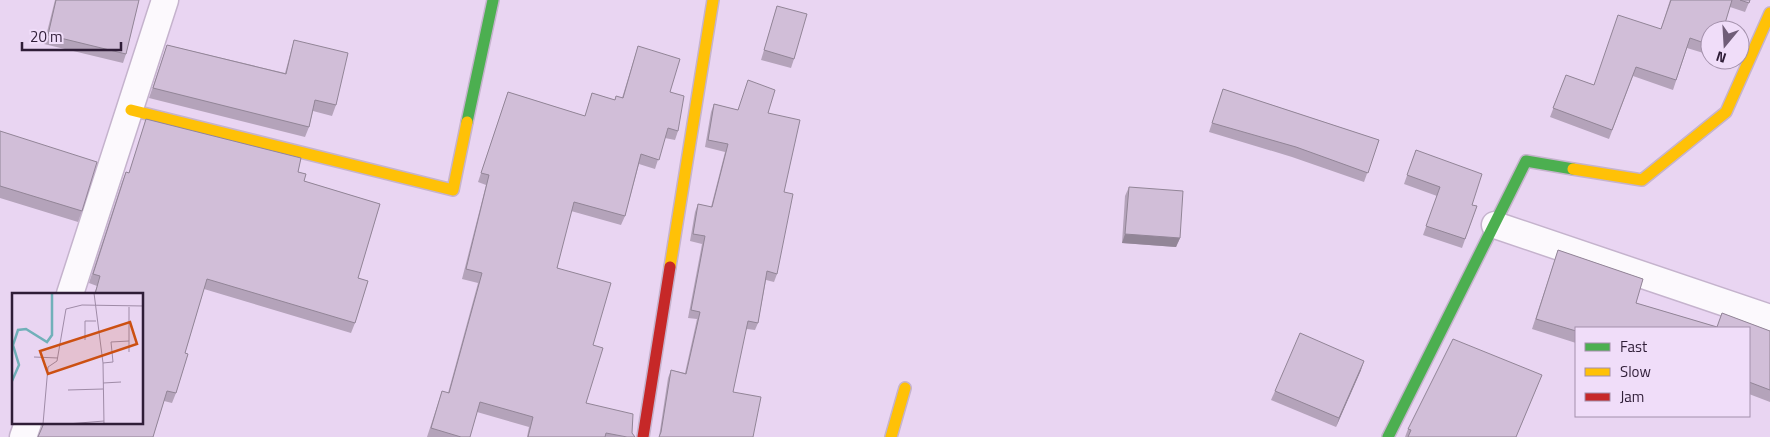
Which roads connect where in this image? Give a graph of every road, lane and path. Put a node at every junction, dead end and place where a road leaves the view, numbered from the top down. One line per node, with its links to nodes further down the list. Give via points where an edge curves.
1 (165, 0): 5 (street)
2 (493, 0): 5 (street, via 453,190)
3 (713, 0): 12 (street)
4 (1770, 13): 6 (street, via 1726,112 1642,180 1526,161)
5 (131, 110): 7 (street)
6 (1494, 225): 8 (street); 14 (street)
7 (70, 293)
8 (1770, 318)
9 (905, 388): 13 (street)
10 (28, 424): 11 (street)
11 (23, 437)
12 (643, 437)
13 (891, 437)
14 (1388, 437)

